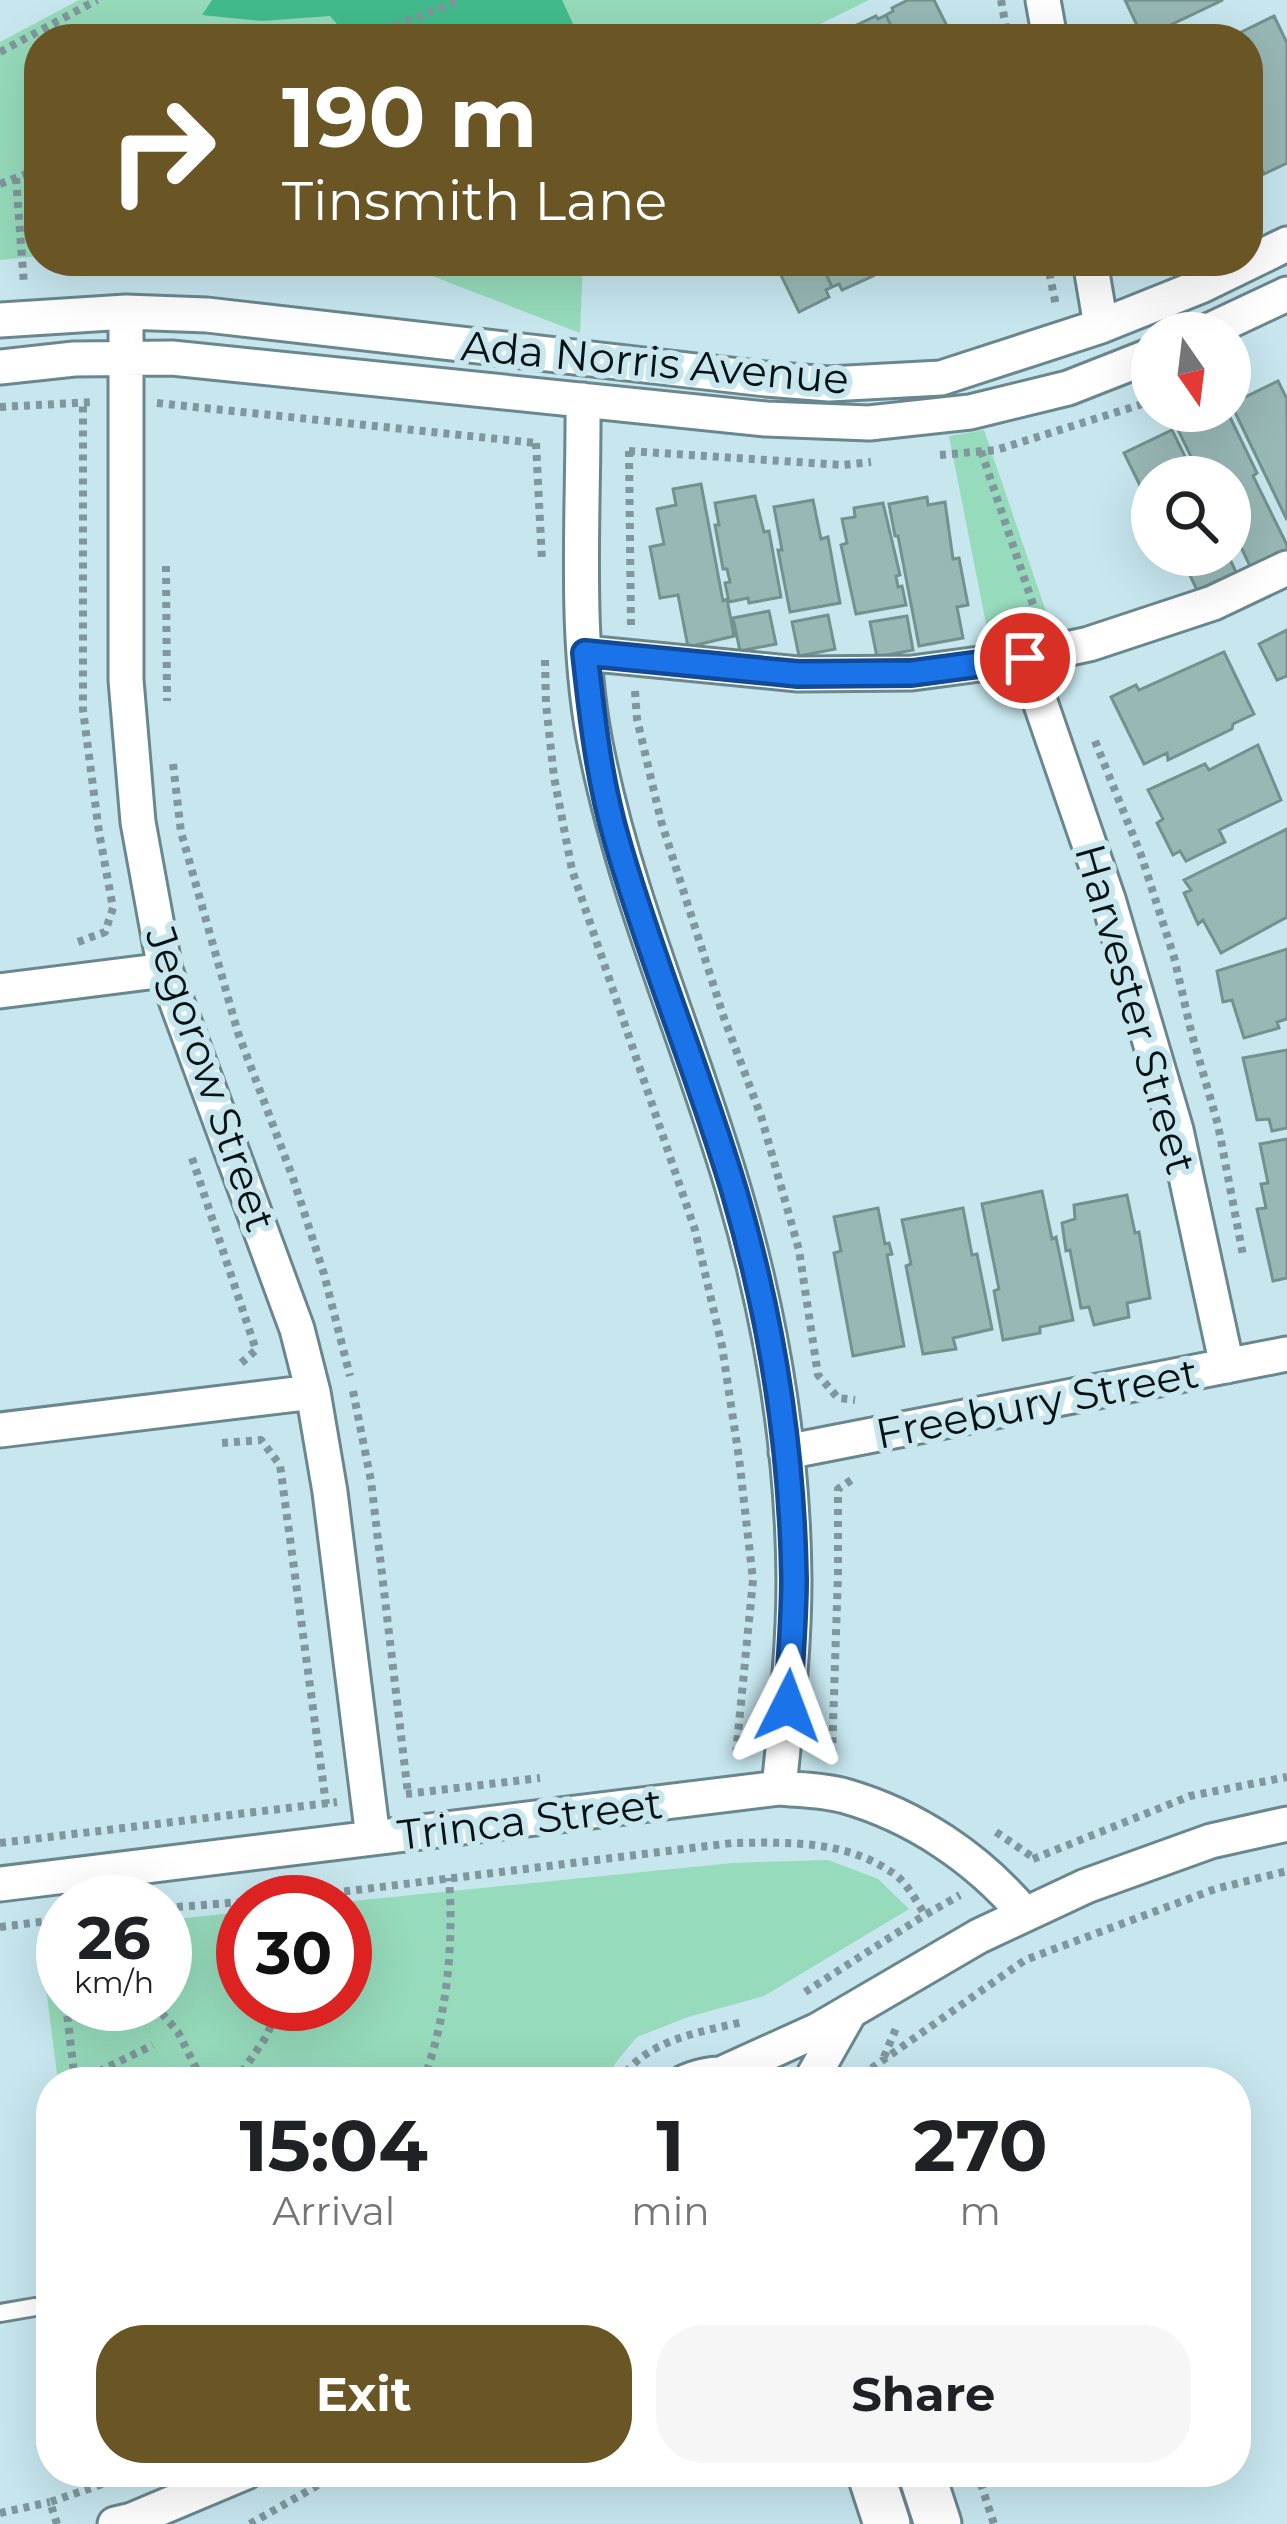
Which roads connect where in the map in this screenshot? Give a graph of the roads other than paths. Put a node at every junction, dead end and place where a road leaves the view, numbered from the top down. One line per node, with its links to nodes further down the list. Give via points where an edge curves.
1 (1093, 276): 7 (street)
2 (1224, 276): 7 (street, Ada Norris Avenue)
3 (1287, 294): 5 (street)
4 (126, 312): 6 (street, Ada Norris Avenue); 7 (street, Ada Norris Avenue, via 829,384 940,378); 8 (street, Jegorow Street)
5 (1249, 312)
6 (0, 320)
7 (1101, 326)
8 (126, 358): 10 (street, Ada Norris Avenue); 11 (street, Ada Norris Avenue); 15 (street, Jegorow Street, via 126,680 137,823)
9 (1131, 363): 11 (street, Ada Norris Avenue, via 970,412 869,422)
10 (0, 367)
11 (583, 400): 13 (street)
12 (1287, 568): 14 (street, via 1192,610)
13 (585, 653): 14 (street, via 798,674 912,673); 21 (street, via 616,840 736,1195)
14 (1025, 658): 18 (street, Harvester Street, via 1176,1130)
15 (165, 970): 16 (street); 19 (street, Jegorow Street)
16 (0, 991)
17 (1287, 1354): 18 (street, Freebury Street)
18 (1228, 1366): 21 (street, Freebury Street)
19 (313, 1392): 20 (street); 24 (street, Jegorow Street)
20 (0, 1430)
21 (786, 1451): 22 (street, via 794,1579)
22 (779, 1788): 24 (street, Trinca Street); 26 (street, Trinca Street, via 841,1795 902,1816 959,1851)
23 (1287, 1824): 26 (street, via 1211,1841)
24 (373, 1838): 25 (street, Trinca Street)
25 (0, 1884)
26 (1024, 1913): 27 (street)
27 (849, 2014): 28 (street); 29 (street)
28 (756, 2067)
29 (819, 2067)
30 (35, 2307): 31 (lane)
31 (0, 2313)
32 (210, 2487): 35 (street)
33 (875, 2487): 36 (street)
34 (926, 2487): 37 (street)
35 (115, 2524)
36 (887, 2524)
37 (938, 2524)

